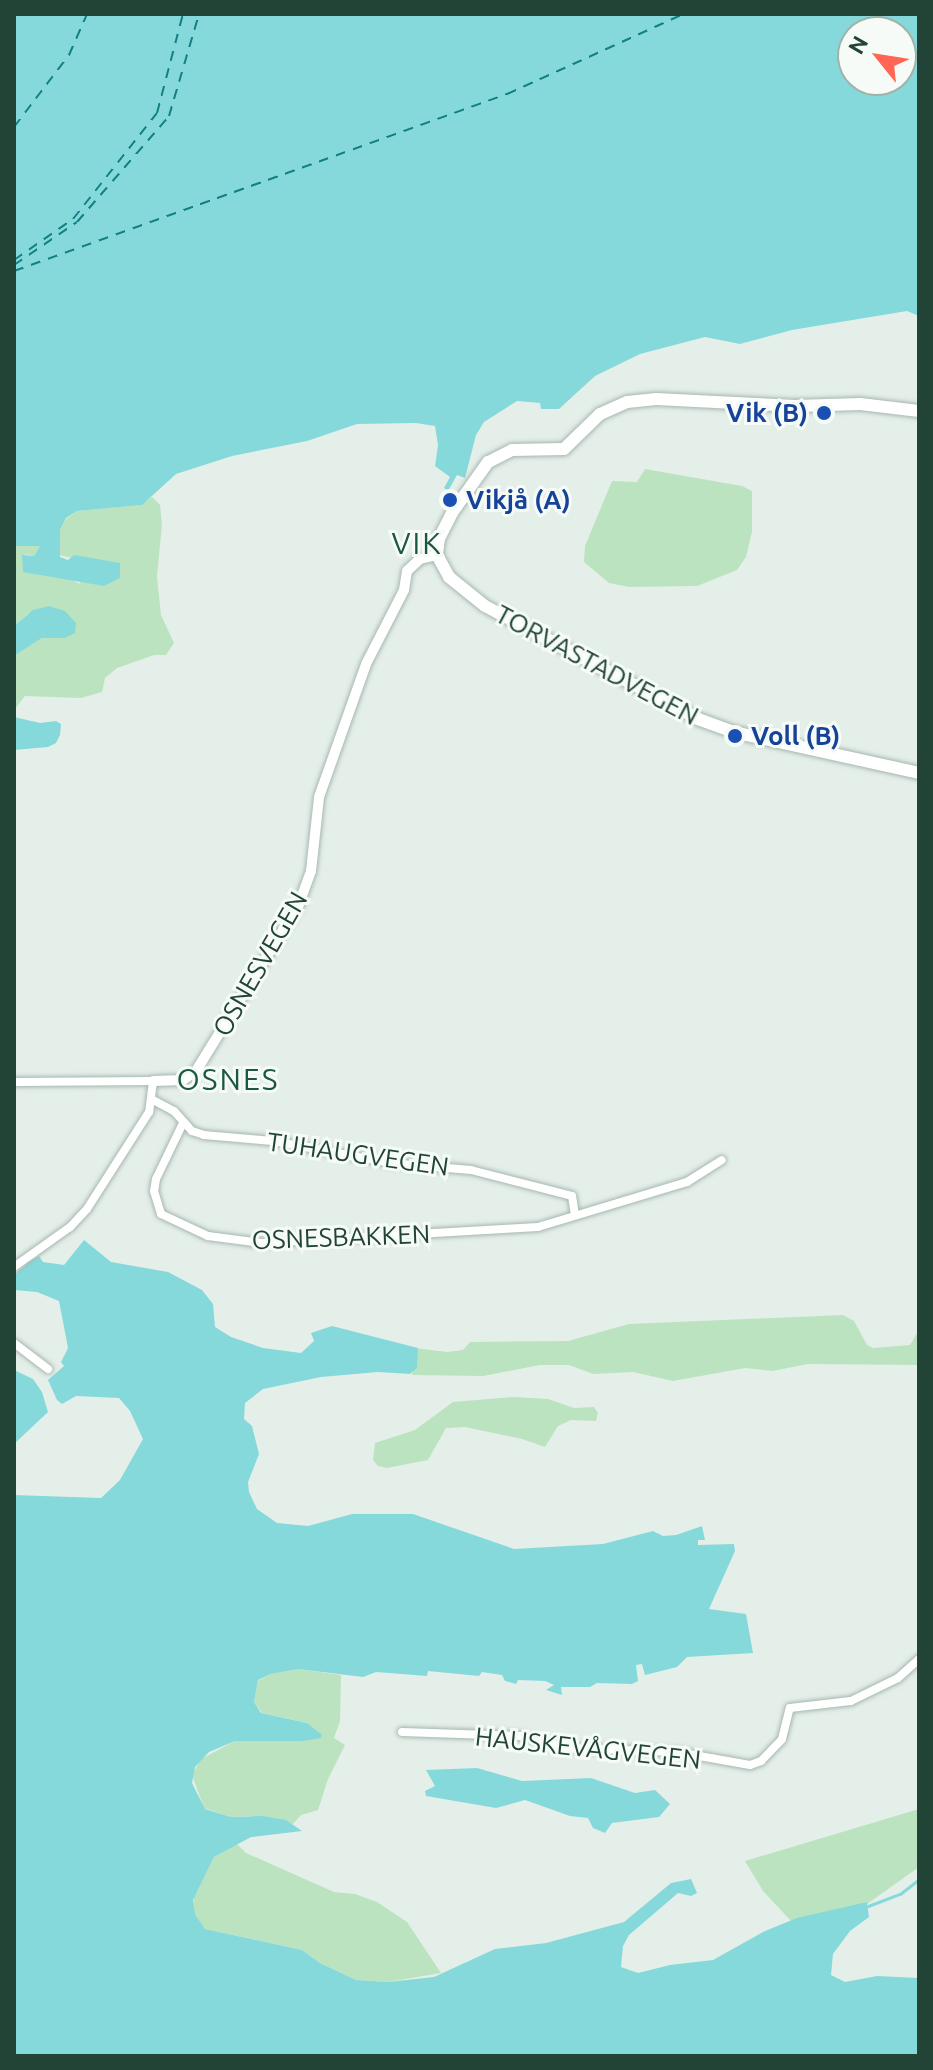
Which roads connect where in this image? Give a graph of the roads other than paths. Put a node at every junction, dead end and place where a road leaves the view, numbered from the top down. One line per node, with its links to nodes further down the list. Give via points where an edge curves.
1 (919, 411): 2 (main road, via 860,404 627,402 600,414 564,449 512,450 488,462 452,513)
2 (437, 555): 3 (main road, TORVASTADVEGEN, via 449,577 485,606 698,719 733,732); 4 (street, OSNESVEGEN, via 420,559 407,571 404,590 366,664 319,797 311,871 299,904 196,1071 183,1080)
3 (919, 773)
4 (153, 1081): 5 (street); 6 (street)
5 (14, 1082)
6 (153, 1100): 7 (street, TUHAUGVEGEN, via 174,1111); 10 (street, via 87,1209)
7 (183, 1123): 9 (street, TUHAUGVEGEN, via 204,1135 273,1141 390,1163 450,1165 572,1196); 9 (street, OSNESBAKKEN, via 156,1179 156,1203 170,1221 208,1236 262,1243 368,1238 538,1227)
8 (722, 1160): 9 (street, OSNESBAKKEN, via 687,1182)
9 (575, 1215)
10 (14, 1267)
11 (14, 1343): 12 (street)
12 (48, 1369)
13 (919, 1659): 14 (street, HAUSKEVÅGVEGEN, via 898,1678 851,1701 790,1708 775,1749 750,1765 677,1752 567,1748 520,1736)
14 (402, 1732)

